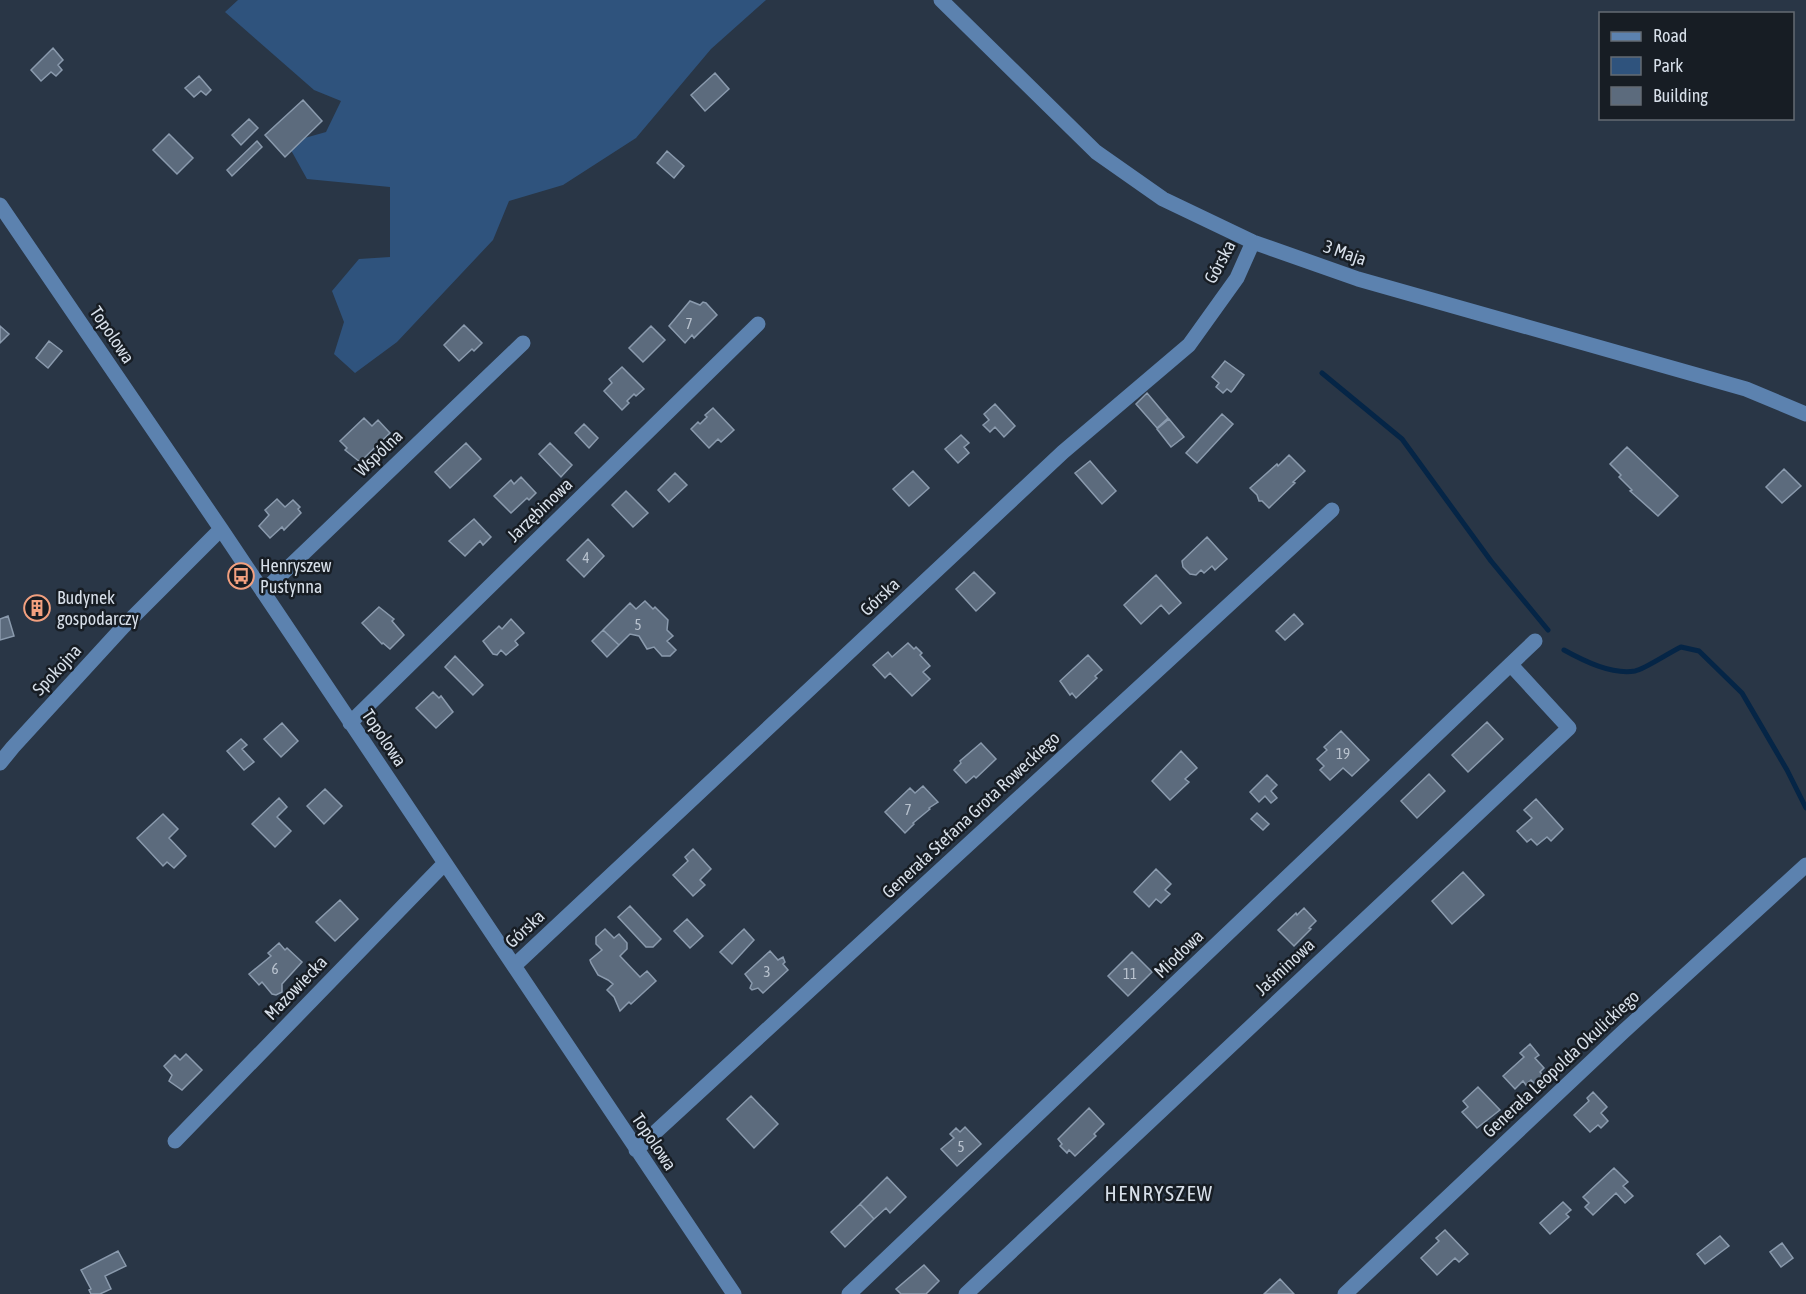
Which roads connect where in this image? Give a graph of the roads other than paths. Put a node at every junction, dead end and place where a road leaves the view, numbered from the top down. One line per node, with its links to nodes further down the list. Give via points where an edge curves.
1 (941, 0): 3 (street, 3 Maja, via 1096,152 1164,200)
2 (0, 205): 8 (street, Topolowa)
3 (1253, 242): 6 (street, 3 Maja, via 1358,279 1746,389); 16 (street, Górska, via 1237,278 1189,345 1055,460)
4 (758, 324): 12 (street, Jarzębinowa)
5 (523, 343): 9 (street, Wspólna)
6 (1806, 414)
7 (1332, 510): 18 (street, Generała Stefana Grota Roweckiego)
8 (221, 529): 9 (street, Topolowa); 13 (street, Spokojna, via 123,627)
9 (263, 592): 12 (street, Topolowa)
10 (1536, 641): 11 (street, Miodowa)
11 (1511, 664): 20 (street, Miodowa); 21 (street, Jaśminowa, via 1569,728)
12 (350, 723): 14 (street, Topolowa)
13 (2, 758)
14 (445, 863): 16 (street, Topolowa); 17 (street, Mazowiecka)
15 (1806, 865): 22 (street, Generała Leopolda Okulickiego)
16 (514, 966): 18 (street, Topolowa)
17 (175, 1141)
18 (636, 1150): 19 (street, Topolowa)
19 (734, 1294)
20 (849, 1294)
21 (966, 1294)
22 (1345, 1294)

